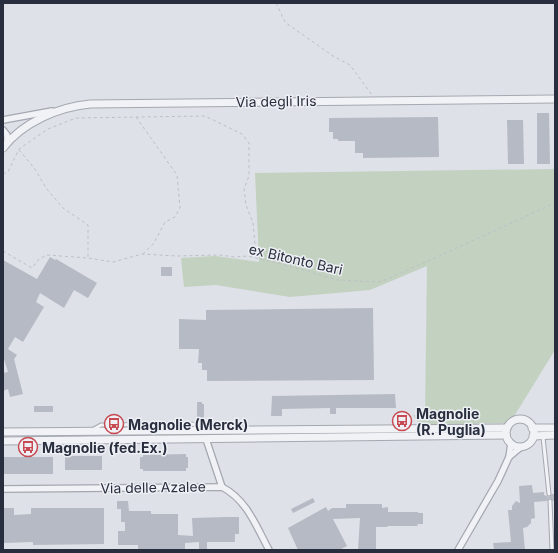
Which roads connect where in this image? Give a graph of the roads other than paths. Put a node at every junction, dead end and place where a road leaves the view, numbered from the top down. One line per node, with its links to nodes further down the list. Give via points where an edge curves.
1 (555, 99): 2 (street, Via degli Iris, via 100,103)
2 (68, 107): 3 (street); 5 (street, Via degli Iris, via 34,122)
3 (3, 120)
4 (3, 130): 5 (street, via 7,135)
5 (5, 145)
6 (555, 428): 10 (street)
7 (201, 431): 8 (street); 9 (street); 13 (street)
8 (3, 432)
9 (507, 432): 10 (street, via 512,422 519,419 527,421); 13 (street); 15 (street)
10 (533, 432): 11 (street); 16 (street, via 529,443)
11 (543, 435): 12 (street); 20 (lane)
12 (555, 435)
13 (204, 439): 14 (street); 18 (street)
14 (3, 441)
15 (511, 443): 16 (street); 17 (street)
16 (520, 447): 17 (street)
17 (509, 457): 23 (street)
18 (222, 487): 19 (street, Via delle Azalee); 22 (street, Via delle Azalee, via 235,495 245,506)
19 (3, 489)
20 (549, 494)
21 (550, 501): 24 (lane)
22 (269, 550)
23 (458, 550)
24 (552, 550)

